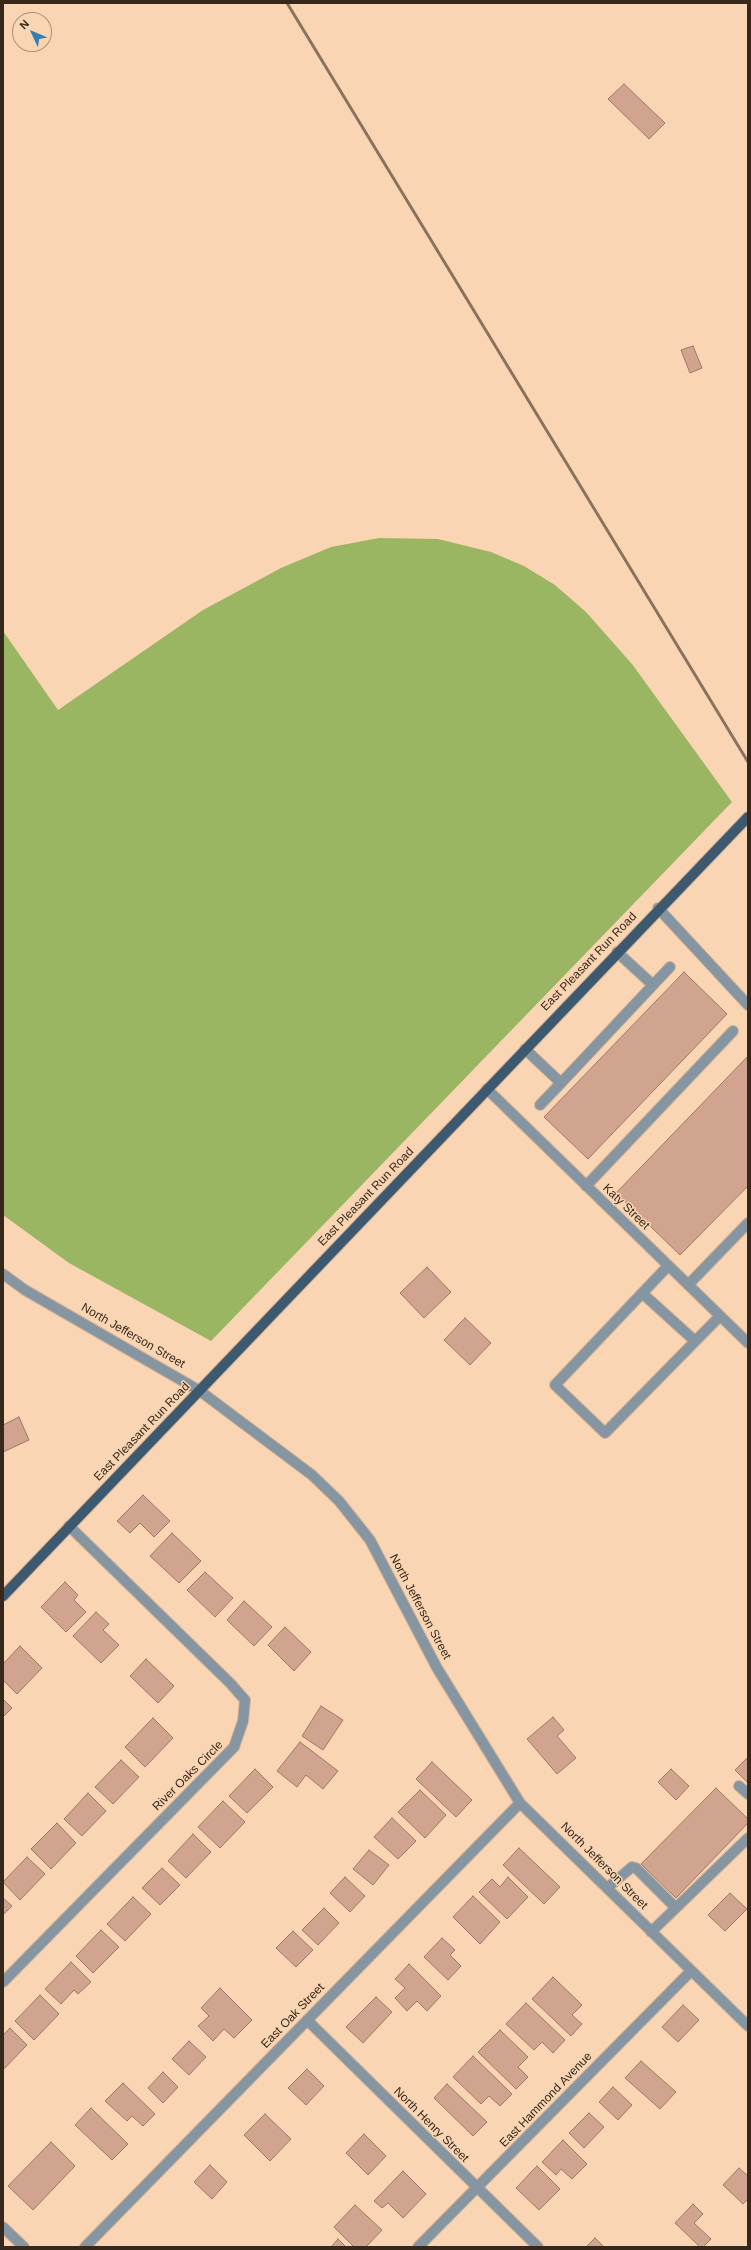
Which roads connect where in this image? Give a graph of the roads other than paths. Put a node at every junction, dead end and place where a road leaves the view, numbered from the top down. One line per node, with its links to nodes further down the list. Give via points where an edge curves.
1 (748, 817): 2 (main road, East Pleasant Run Road)
2 (658, 908): 3 (main road, East Pleasant Run Road); 6 (street)
3 (617, 952): 5 (street); 8 (main road, East Pleasant Run Road)
4 (670, 967): 5 (street)
5 (653, 985): 9 (street)
6 (748, 1004)
7 (733, 1031): 12 (street)
8 (525, 1049): 9 (street); 10 (main road, East Pleasant Run Road)
9 (561, 1083): 11 (street)
10 (487, 1089): 12 (street, Katy Street); 21 (main road, East Pleasant Run Road)
11 (540, 1105)
12 (586, 1186): 14 (street, Katy Street)
13 (748, 1223): 16 (street)
14 (668, 1266): 16 (street, Katy Street); 17 (street)
15 (3, 1274): 21 (street, North Jefferson Street, via 25,1290)
16 (688, 1285): 18 (street, Katy Street)
17 (642, 1293): 19 (street); 19 (street, via 555,1385 605,1433)
18 (720, 1316): 19 (street); 20 (street, Katy Street)
19 (695, 1341)
20 (748, 1343)
21 (200, 1391): 22 (main road, East Pleasant Run Road); 26 (street, North Jefferson Street, via 312,1475 339,1501 370,1540 437,1668)
22 (69, 1526): 23 (main road, East Pleasant Run Road); 32 (street, River Oaks Circle, via 245,1700 243,1721 234,1747)
23 (3, 1596)
24 (739, 1786): 25 (street)
25 (748, 1794)
26 (520, 1803): 28 (street, North Jefferson Street); 33 (street, East Oak Street)
27 (747, 1841): 29 (street)
28 (607, 1888): 29 (street, via 632,1867 636,1868); 30 (street, North Jefferson Street)
29 (676, 1908): 30 (street)
30 (651, 1932): 31 (street, North Jefferson Street)
31 (691, 1971): 34 (street, North Jefferson Street); 35 (street, East Hammond Avenue)
32 (3, 1982)
33 (307, 2020): 35 (street, North Henry Street); 38 (street, East Oak Street)
34 (748, 2026)
35 (477, 2189): 39 (street, East Hammond Avenue); 40 (street, North Henry Street)
36 (3, 2227): 37 (street)
37 (24, 2247)
38 (85, 2247)
39 (418, 2247)
40 (538, 2247)

